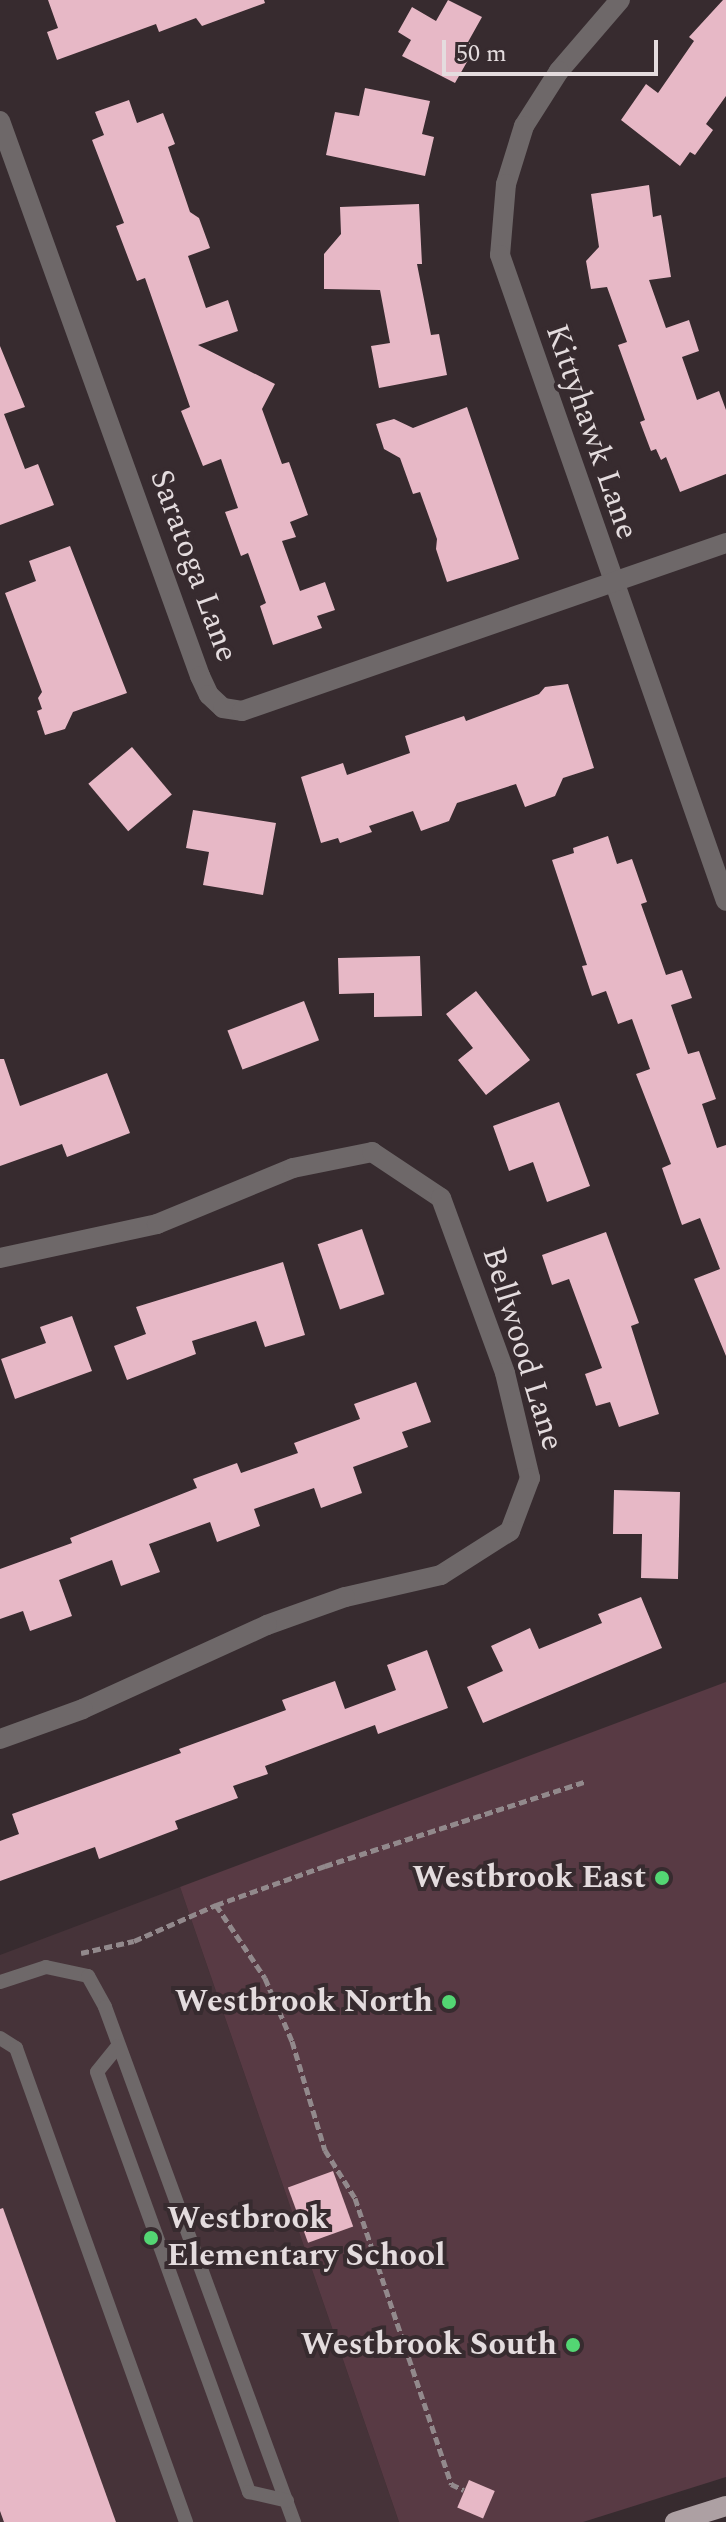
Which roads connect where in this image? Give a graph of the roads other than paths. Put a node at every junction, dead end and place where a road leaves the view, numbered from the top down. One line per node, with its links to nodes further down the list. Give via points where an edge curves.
1 (620, 0): 4 (street, Kittyhawk Lane, via 559,71 524,126 506,184 500,255)
2 (0, 121): 4 (street, Saratoga Lane, via 200,676 223,708 242,711)
3 (726, 543): 4 (street, Saratoga Lane)
4 (612, 583): 5 (street, Kittyhawk Lane)
5 (726, 901)
6 (0, 1258): 7 (street, Bellwood Lane, via 157,1224 293,1168 372,1152 441,1198 505,1373 530,1478 510,1531 441,1575 345,1597 267,1625 83,1709)
7 (0, 1739)
8 (0, 1982): 10 (lane, via 46,1967 88,1976)
9 (0, 2038): 13 (lane, via 16,2048)
10 (118, 2046): 11 (lane); 11 (lane, via 97,2072 249,2492)
11 (287, 2501): 14 (lane)
12 (726, 2506): 15 (main road)
13 (186, 2522)
14 (294, 2522)
15 (675, 2522)

